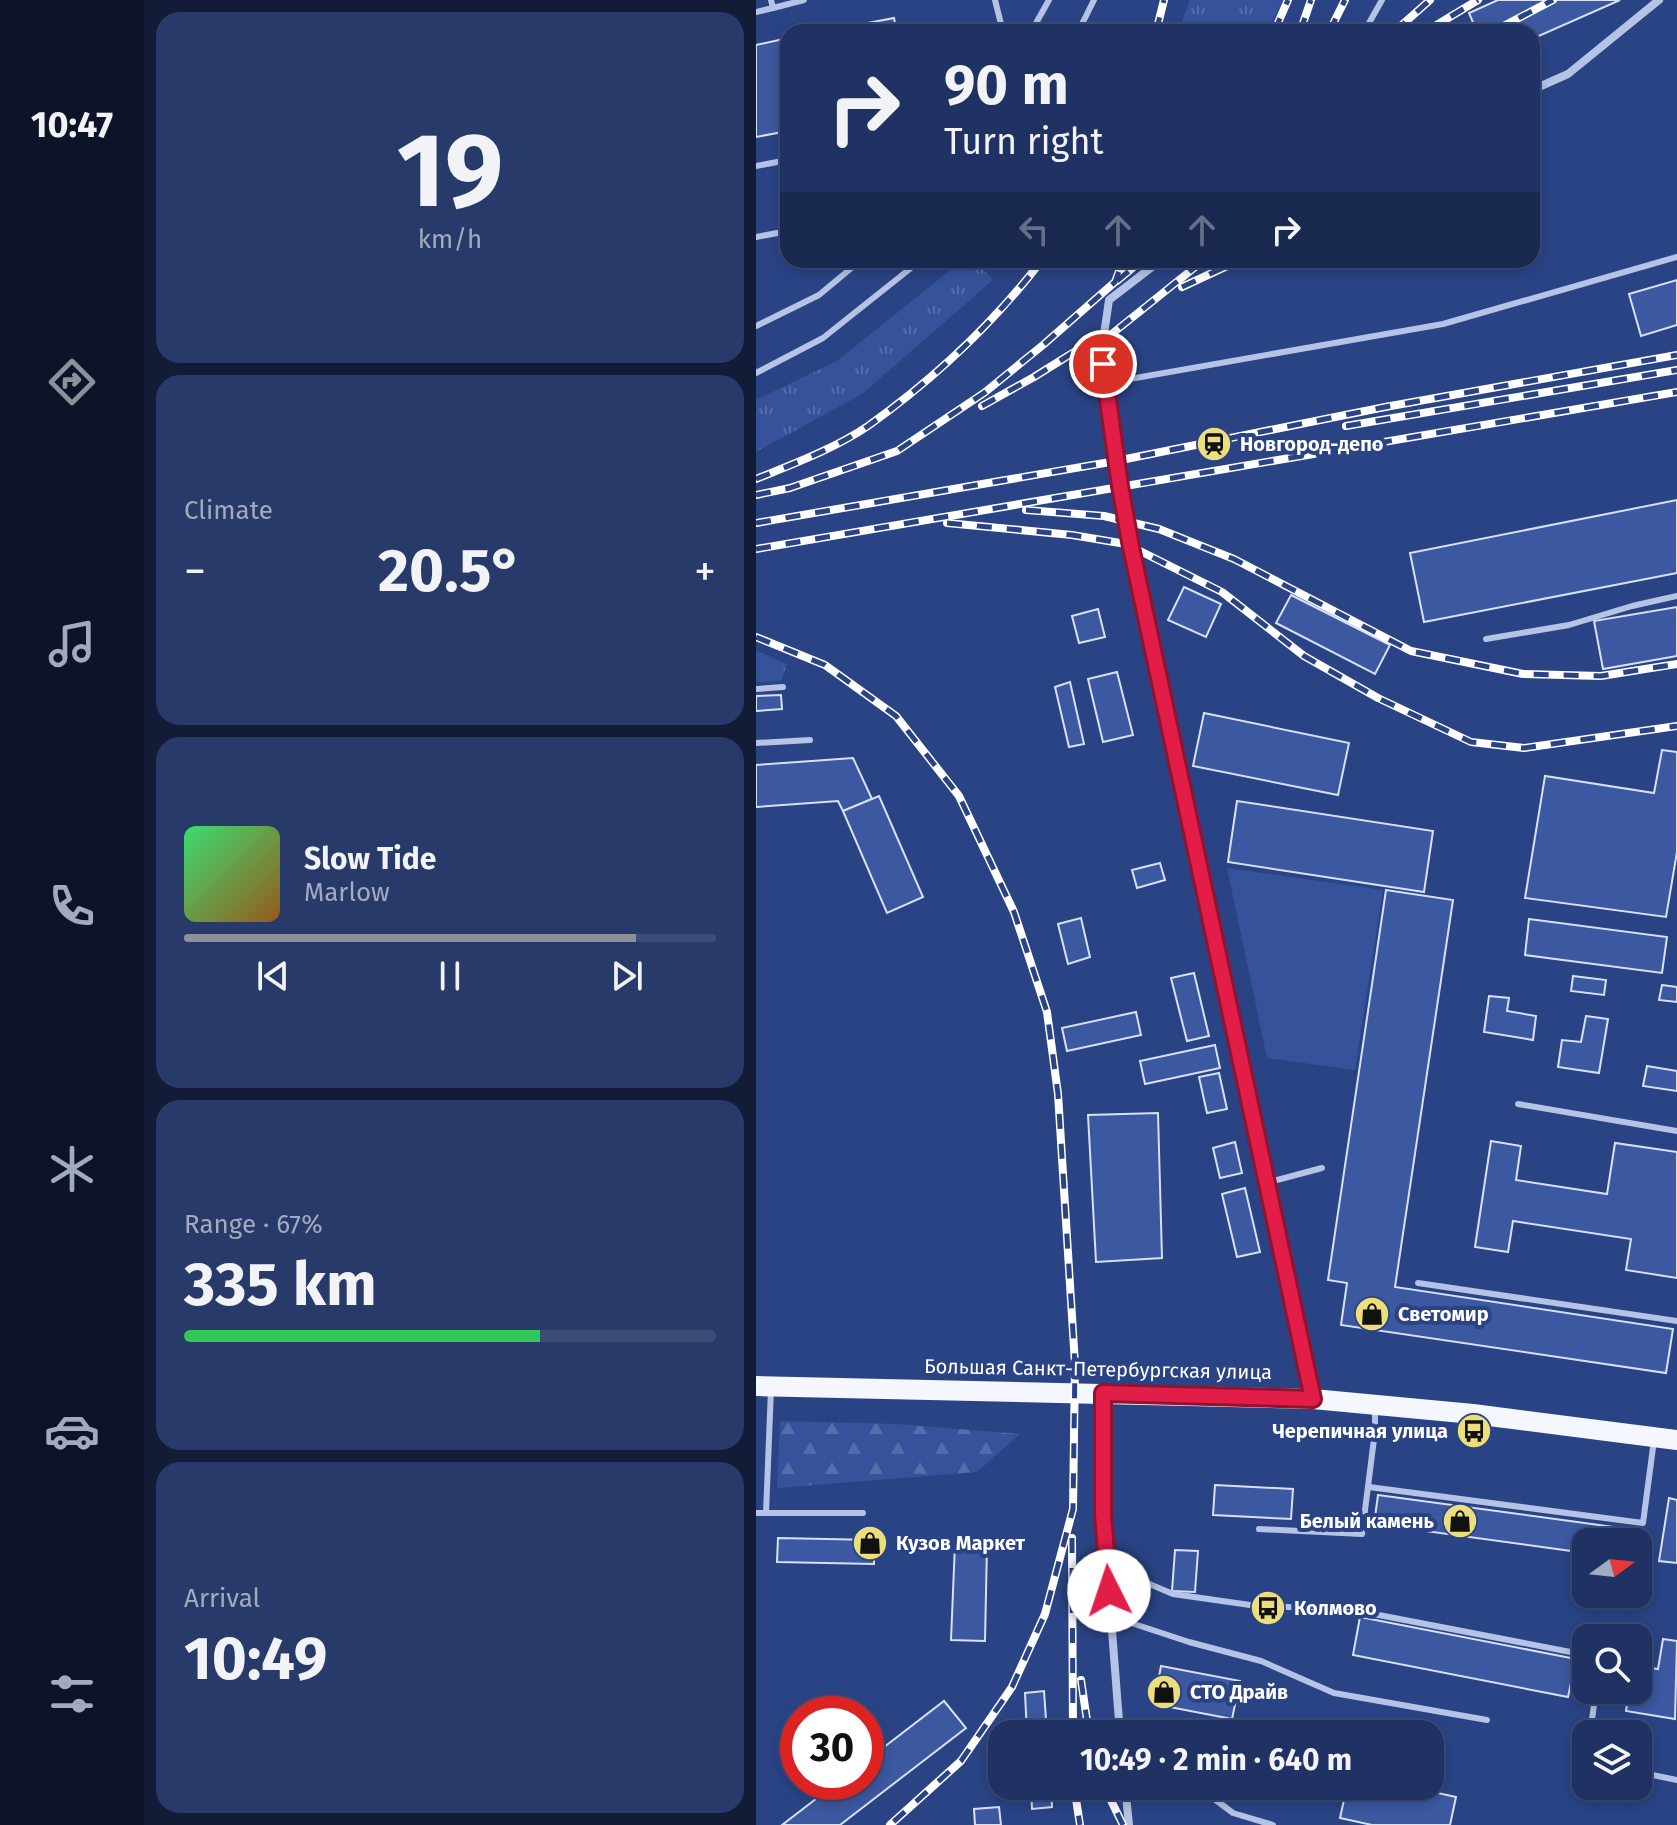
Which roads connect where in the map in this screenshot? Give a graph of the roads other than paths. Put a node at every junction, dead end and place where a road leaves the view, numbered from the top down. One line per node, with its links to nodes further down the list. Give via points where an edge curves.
1 (804, 0): 7 (lane)
2 (995, 0): 9 (lane)
3 (1049, 0): 10 (lane)
4 (1094, 0): 11 (lane)
5 (1382, 0): 12 (lane)
6 (1659, 0): 13 (street, via 1568,74)
7 (772, 4): 8 (lane)
8 (756, 12)
9 (1001, 24)
10 (1036, 24)
11 (1082, 24)
12 (1368, 24)
13 (1540, 86)
14 (780, 162): 15 (lane)
15 (756, 166)
16 (780, 232): 17 (lane)
17 (756, 237)
18 (1677, 257): 24 (lane, via 1443,324)
19 (851, 268): 22 (lane, via 819,295)
20 (911, 268): 23 (lane, via 823,338)
21 (1151, 268): 24 (street, via 1109,300 1103,341)
22 (756, 326)
23 (756, 373)
24 (1107, 383): 34 (street, via 1126,521)
25 (1677, 596): 26 (lane, via 1569,625)
26 (1486, 639)
27 (783, 687): 28 (lane)
28 (756, 689)
29 (810, 740): 30 (lane)
30 (756, 743)
31 (1518, 1104): 32 (lane)
32 (1677, 1131)
33 (1322, 1168): 34 (lane)
34 (1266, 1183): 39 (street)
35 (1418, 1283): 36 (lane)
36 (1677, 1321)
37 (764, 1386): 38 (main road, Большая Санкт-Петербургская улица); 45 (lane)
38 (1103, 1393): 39 (main road, Большая Санкт-Петербургская улица); 48 (street)
39 (1313, 1399): 40 (main road, Большая Санкт-Петербургская улица)
40 (1375, 1404): 41 (main road, Большая Санкт-Петербургская улица); 43 (lane)
41 (1654, 1436): 42 (main road, Большая Санкт-Петербургская улица); 43 (lane, via 1643,1523)
42 (1677, 1440)
43 (1369, 1487): 47 (lane, via 1362,1534)
44 (756, 1513): 45 (lane)
45 (766, 1513): 46 (lane)
46 (863, 1513)
47 (1259, 1529)
48 (1107, 1566): 49 (street); 50 (lane, via 1173,1594 1358,1611)
49 (1110, 1616): 51 (street); 52 (lane, via 1261,1661 1334,1693)
50 (1572, 1652)
51 (1119, 1720)
52 (1487, 1720)
53 (1652, 1775): 54 (lane)
54 (1677, 1780)
55 (1126, 1800): 57 (street)
56 (1216, 1800): 58 (lane, via 1233,1813)
57 (1129, 1825)
58 (1273, 1825)

